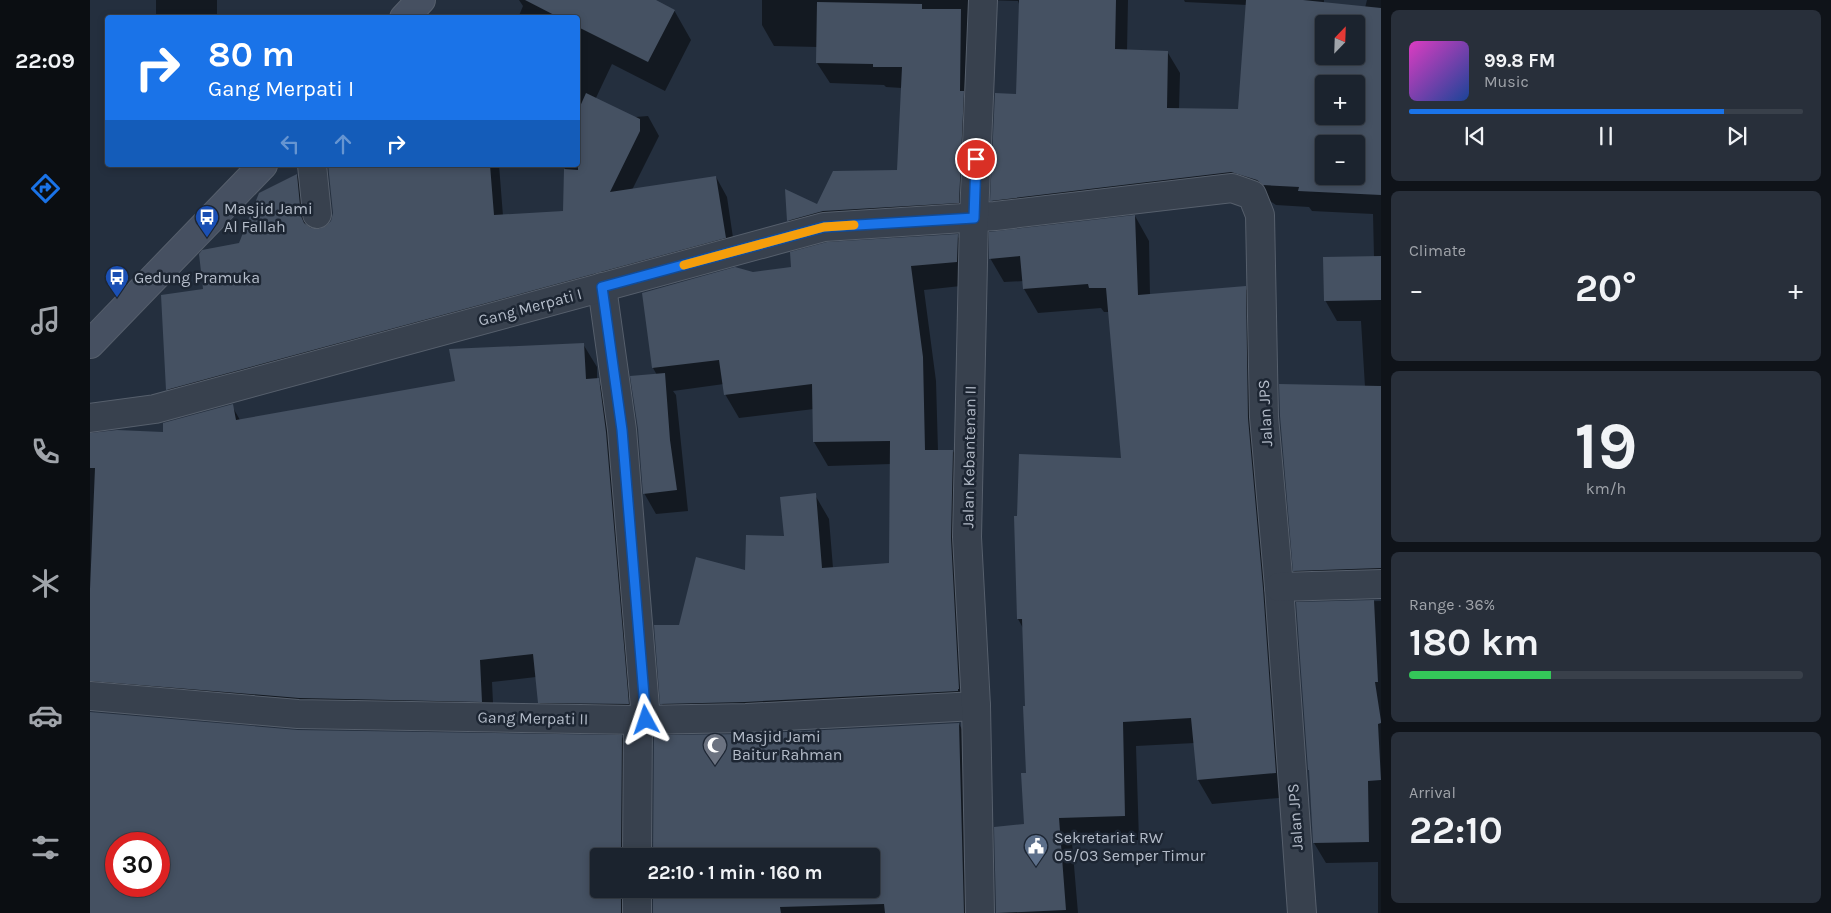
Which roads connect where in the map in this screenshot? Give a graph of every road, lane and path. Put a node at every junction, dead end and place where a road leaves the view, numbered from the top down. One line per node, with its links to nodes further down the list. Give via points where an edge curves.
1 (421, 0): 3 (street)
2 (983, 0): 7 (street, Jalan Kebantenan II)
3 (407, 15)
4 (261, 167): 9 (street)
5 (312, 167): 6 (street)
6 (317, 214)
7 (974, 218): 8 (street, Gang Merpati I, via 824,227); 12 (street, Jalan JPS, via 1232,188 1252,195 1260,215 1264,417); 14 (street, Jalan Kebantenan II, via 967,537)
8 (602, 287): 10 (street, Gang Merpati I, via 155,409); 15 (street, via 622,430)
9 (90, 344)
10 (90, 418)
11 (1381, 584): 12 (street)
12 (1279, 588): 20 (street, Jalan JPS)
13 (90, 696): 15 (street, Gang Merpati II, via 298,714)
14 (976, 706): 15 (street, Gang Merpati II); 19 (street, Jalan Kebantenan II)
15 (642, 720): 16 (street)
16 (637, 848)
17 (637, 898): 18 (street)
18 (637, 913)
19 (980, 913)
20 (1302, 913)

